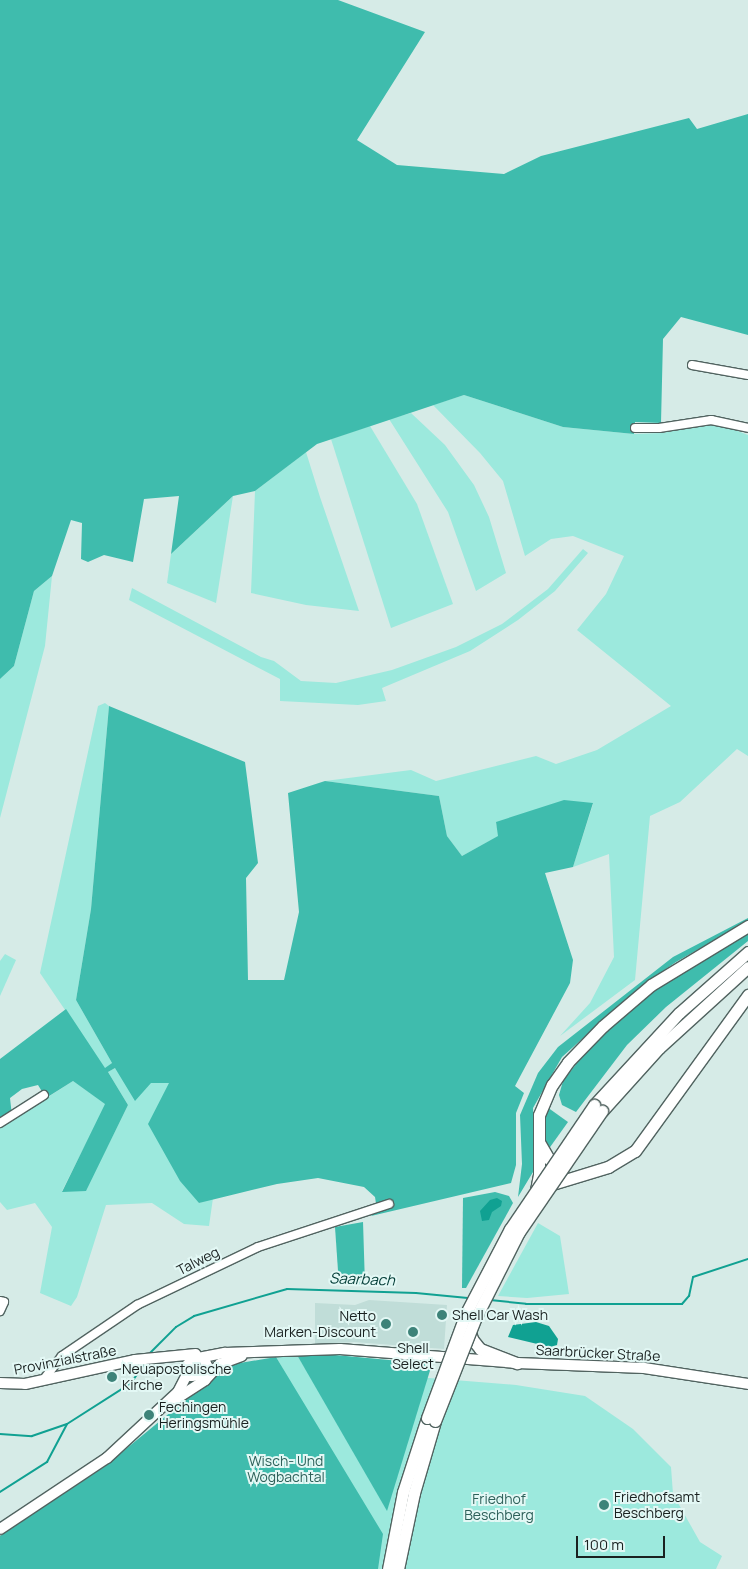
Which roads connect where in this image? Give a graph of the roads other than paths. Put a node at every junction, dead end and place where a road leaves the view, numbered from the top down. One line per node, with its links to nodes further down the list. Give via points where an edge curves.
1 (692, 365): 2 (street)
2 (748, 374)
3 (635, 428): 4 (street, via 659,428 704,420)
4 (748, 428)
5 (748, 926): 12 (highway, via 651,985 582,1046 552,1085 544,1101)
6 (748, 952): 10 (highway, via 679,1013)
7 (748, 967): 10 (highway)
8 (748, 995): 13 (highway, via 702,1053 643,1142 624,1159)
9 (44, 1095): 11 (street)
10 (598, 1108): 31 (highway, bridge, via 519,1232 476,1317)
11 (0, 1123)
12 (538, 1138): 13 (highway, via 549,1159 558,1167 570,1172); 14 (highway, via 539,1174)
13 (591, 1172): 14 (highway, via 552,1183)
14 (534, 1199): 18 (highway, bridge)
15 (389, 1204): 26 (street, Talweg, via 258,1246 137,1305 62,1356 52,1373)
16 (0, 1301): 17 (street, via 4,1302)
17 (0, 1311)
18 (466, 1328): 22 (highway); 24 (highway, via 480,1349)
19 (256, 1352): 20 (main road); 22 (main road, via 321,1349); 23 (main road)
20 (243, 1355): 23 (main road); 29 (main road, via 220,1364 205,1380)
21 (160, 1357): 23 (main road, via 197,1354); 25 (main road); 26 (main road, Provinzialstraße)
22 (452, 1358): 24 (main road, Saarbrücker Straße)
23 (206, 1362): 25 (main road, via 203,1375); 25 (main road, via 189,1361)
24 (516, 1362): 28 (main road, Saarbrücker Straße, via 644,1368)
25 (189, 1372): 29 (main road); 30 (main road, via 178,1392)
26 (42, 1380): 27 (main road, Provinzialstraße)
27 (0, 1383)
28 (748, 1384)
29 (176, 1399): 30 (main road)
30 (156, 1414): 32 (main road, via 107,1458)
31 (431, 1420): 33 (highway, via 404,1492); 34 (highway)
32 (0, 1529)
33 (388, 1569)
34 (398, 1569)

